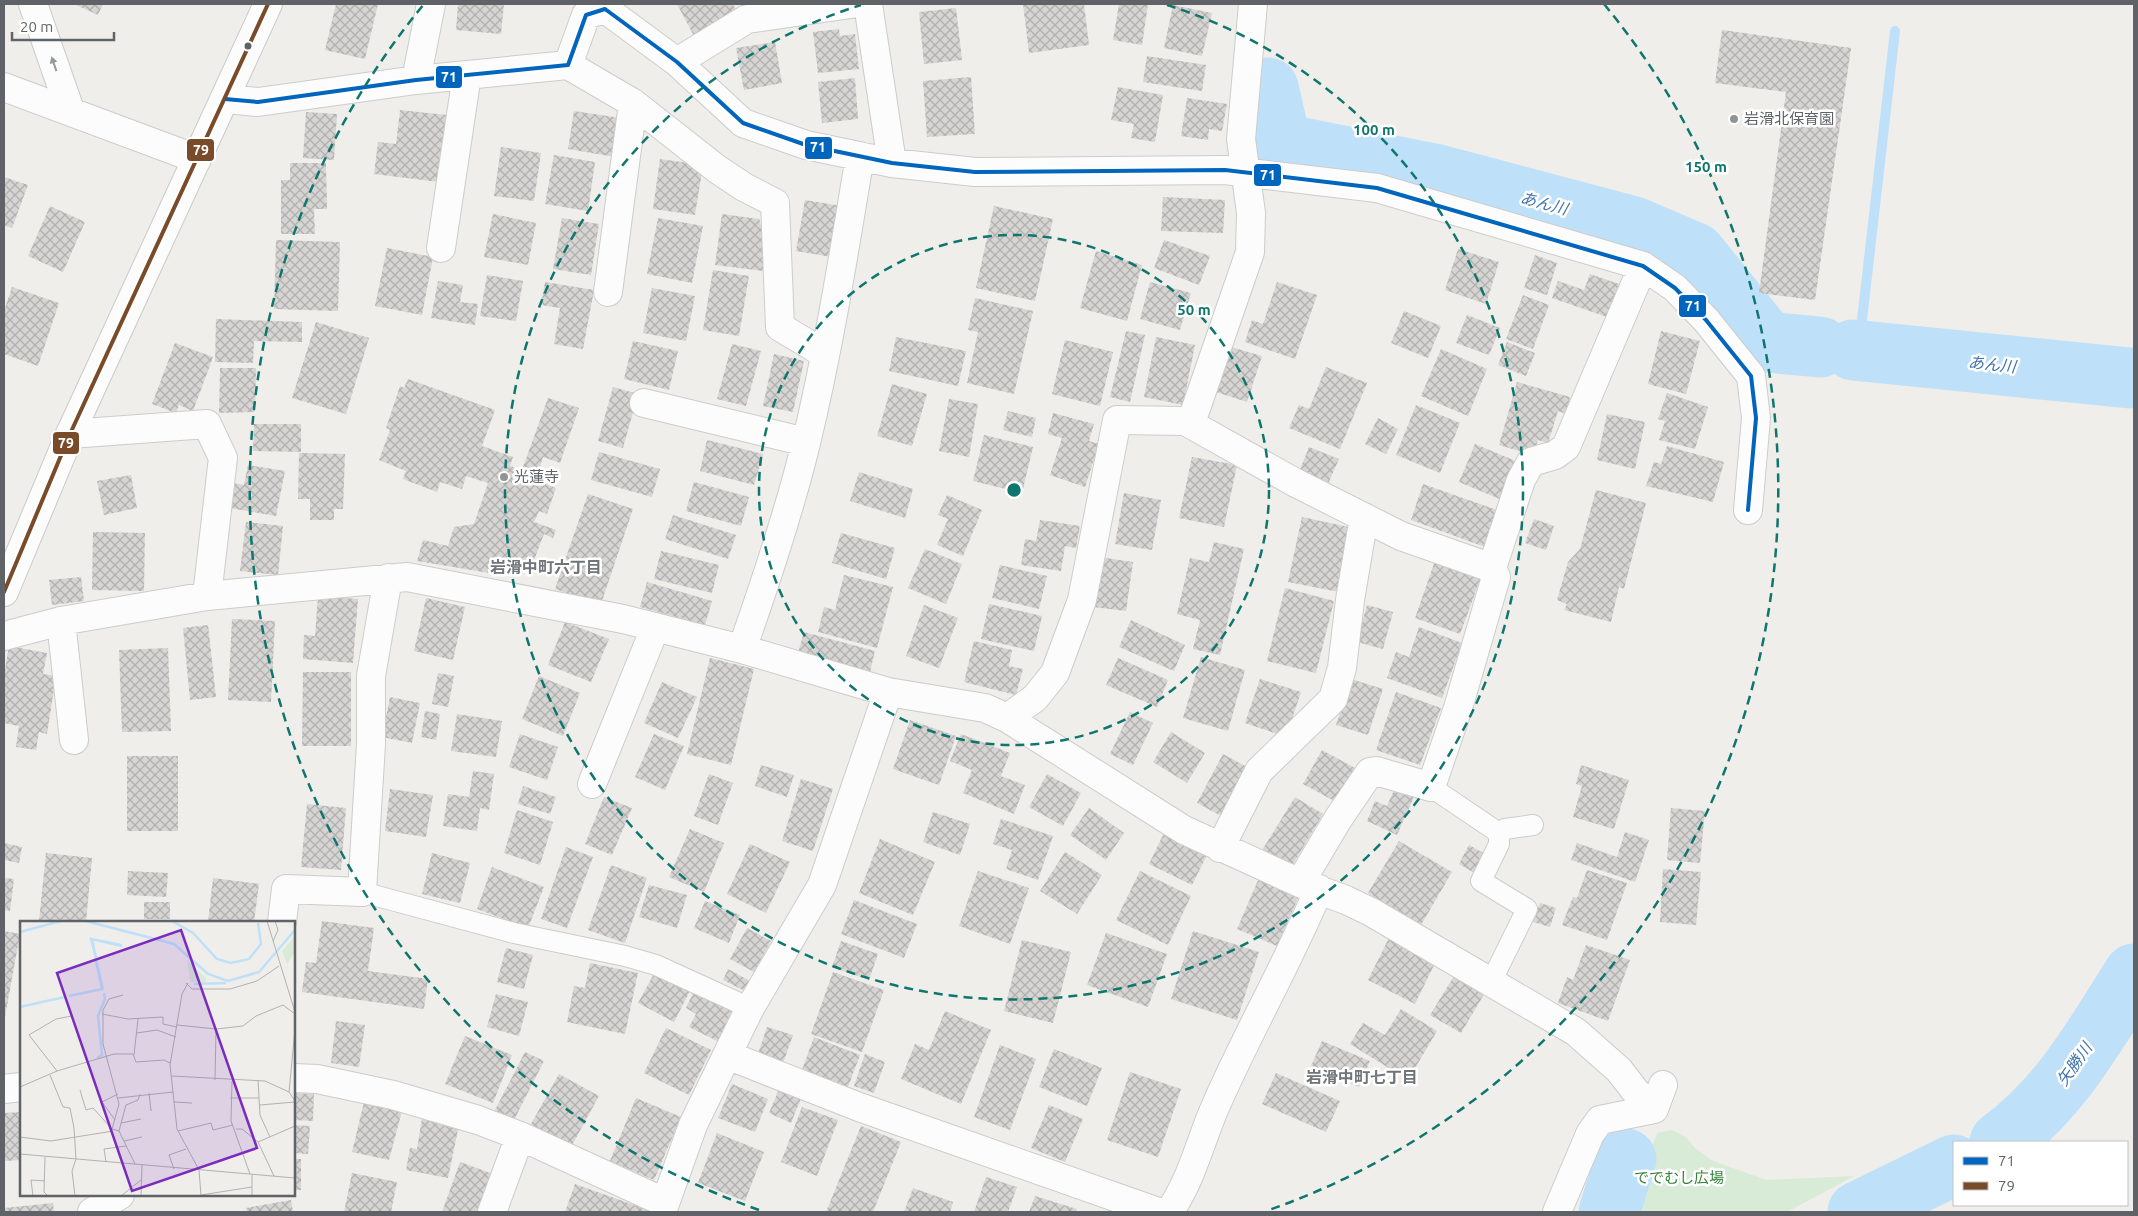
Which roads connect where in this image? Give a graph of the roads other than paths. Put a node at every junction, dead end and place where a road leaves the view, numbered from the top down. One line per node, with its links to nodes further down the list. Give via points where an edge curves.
1 (33, 4): 15 (street, one-way to 1)
2 (268, 4): 13 (street)
3 (430, 4): 11 (street)
4 (851, 4): 8 (street, via 747,19)
5 (868, 4): 18 (street)
6 (1253, 4): 19 (street, via 1241,139)
7 (596, 8): 8 (street); 9 (street)
8 (676, 62): 16 (street, via 743,123 806,145)
9 (568, 65): 10 (street); 14 (street)
10 (467, 75): 11 (street); 20 (street)
11 (416, 80): 13 (street, via 258,102)
12 (4, 88): 15 (street)
13 (225, 99): 17 (street)
14 (633, 103): 22 (street); 23 (street, via 717,170 775,203 780,327)
15 (70, 110): 17 (street)
16 (860, 156): 18 (street); 23 (street, via 835,313)
17 (197, 159): 26 (street)
18 (892, 163): 19 (street, via 975,172)
19 (1245, 172): 21 (street, via 1377,188); 25 (street, via 1251,213 1250,252 1193,417)
20 (441, 248)
21 (1643, 266): 28 (street, via 1675,288 1706,320 1751,376 1756,418); 30 (street, via 1566,447 1555,455 1531,462 1522,480)
22 (608, 292)
23 (825, 354): 27 (street)
24 (644, 403): 27 (street)
25 (1185, 421): 29 (street); 39 (street, via 1118,420 1082,600 1055,673 1035,698)
26 (70, 434): 32 (street); 33 (street, via 207,424 224,458)
27 (806, 442): 37 (street, via 781,537)
28 (1748, 510)
29 (1364, 517): 30 (street, via 1401,536); 45 (street, via 1342,668 1333,700 1259,771)
30 (1492, 568): 42 (street, via 1496,578)
31 (388, 578): 33 (street); 35 (street, via 407,577 447,584); 47 (street, via 371,676 371,744)
32 (4, 592)
33 (207, 596): 34 (street)
34 (61, 621): 36 (street); 40 (street)
35 (655, 628): 37 (street); 41 (street)
36 (4, 636)
37 (742, 649): 38 (street)
38 (888, 692): 39 (street, via 985,708); 50 (street, via 822,885)
39 (1007, 718): 45 (street, via 1184,830)
40 (74, 740)
41 (592, 784)
42 (1431, 787): 44 (lane); 46 (street, via 1370,772 1338,819)
43 (1533, 825): 44 (lane, via 1505,829)
44 (1499, 833): 49 (lane, via 1499,844 1482,881 1527,909)
45 (1220, 848): 46 (street)
46 (1310, 886): 49 (street, via 1371,912); 61 (street, via 1295,947 1215,1105 1182,1194)
47 (362, 892): 48 (street, via 286,890); 50 (lane, via 514,933 656,965)
48 (282, 921)
49 (1491, 982): 62 (street, via 1576,1032 1619,1070 1636,1092 1658,1097 1600,1120 1590,1134)
50 (750, 1008): 51 (street)
51 (727, 1055): 57 (street, via 693,1125); 60 (street, via 859,1107)
52 (295, 1078): 55 (street, via 317,1079 393,1095)
53 (20, 1087): 54 (street)
54 (4, 1088)
55 (520, 1136): 57 (street); 59 (street)
56 (118, 1196): 58 (street)
57 (663, 1207)
58 (92, 1212)
59 (492, 1212)
60 (1158, 1212)
61 (1169, 1212)
62 (1557, 1212)

